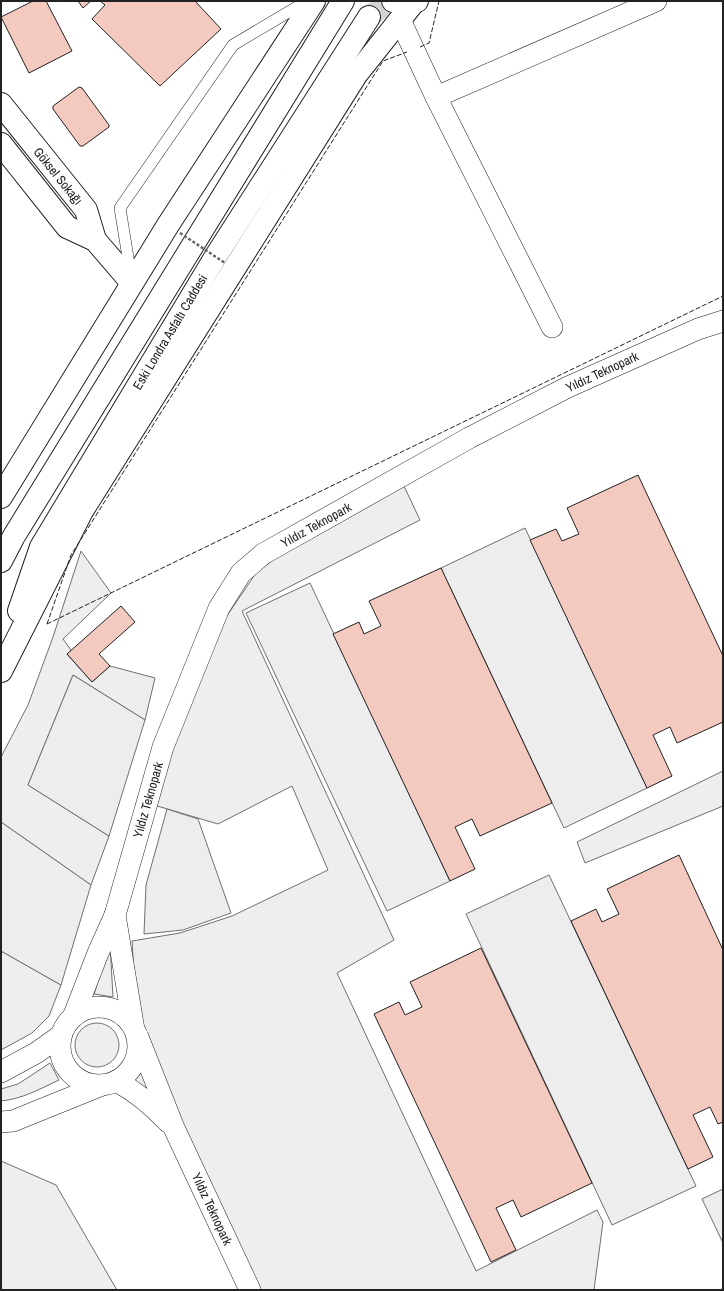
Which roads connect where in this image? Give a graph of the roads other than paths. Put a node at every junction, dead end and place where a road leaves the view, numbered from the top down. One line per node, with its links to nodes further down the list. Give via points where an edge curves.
1 (307, 1): 12 (lane, via 233,45 120,208)
2 (314, 1): 12 (main road)
3 (343, 1): 16 (main road, Eski Londra Asfaltı Caddesi, via 14,536)
4 (656, 1): 8 (street)
5 (416, 2): 6 (main road)
6 (397, 11): 8 (street); 18 (main road, via 82,511)
7 (370, 17): 17 (main road, Eski Londra Asfaltı Caddesi, via 216,256 41,547)
8 (436, 97): 14 (street)
9 (1, 104): 11 (main road, Göksel Sokağı, via 86,210)
10 (1, 144): 11 (main road, Göksel Sokağı, via 67,227)
11 (95, 240): 12 (main road)
12 (132, 283): 15 (main road)
13 (723, 321): 19 (street, Yıldız Teknopark, via 631,358 469,438 263,554 241,573 219,608 163,747)
14 (552, 327)
15 (1, 497)
16 (1, 562)
17 (1, 661)
18 (1, 671)
19 (115, 915): 20 (street, Yıldız Teknopark); 21 (street, Yıldız Teknopark)
20 (74, 1015): 21 (street, via 86,1008 112,1008 124,1014); 22 (street)
21 (135, 1030): 24 (street, via 139,1050 135,1063 127,1074); 26 (street, Yıldız Teknopark)
22 (60, 1036): 23 (street, via 36,1053); 24 (street, via 59,1049 62,1061 78,1080 90,1084)
23 (1, 1072)
24 (109, 1083): 25 (street, via 13,1121); 26 (street, Yıldız Teknopark, via 132,1090 154,1107)
25 (1, 1122)
26 (174, 1128): 27 (street, Yıldız Teknopark)
27 (250, 1290)

